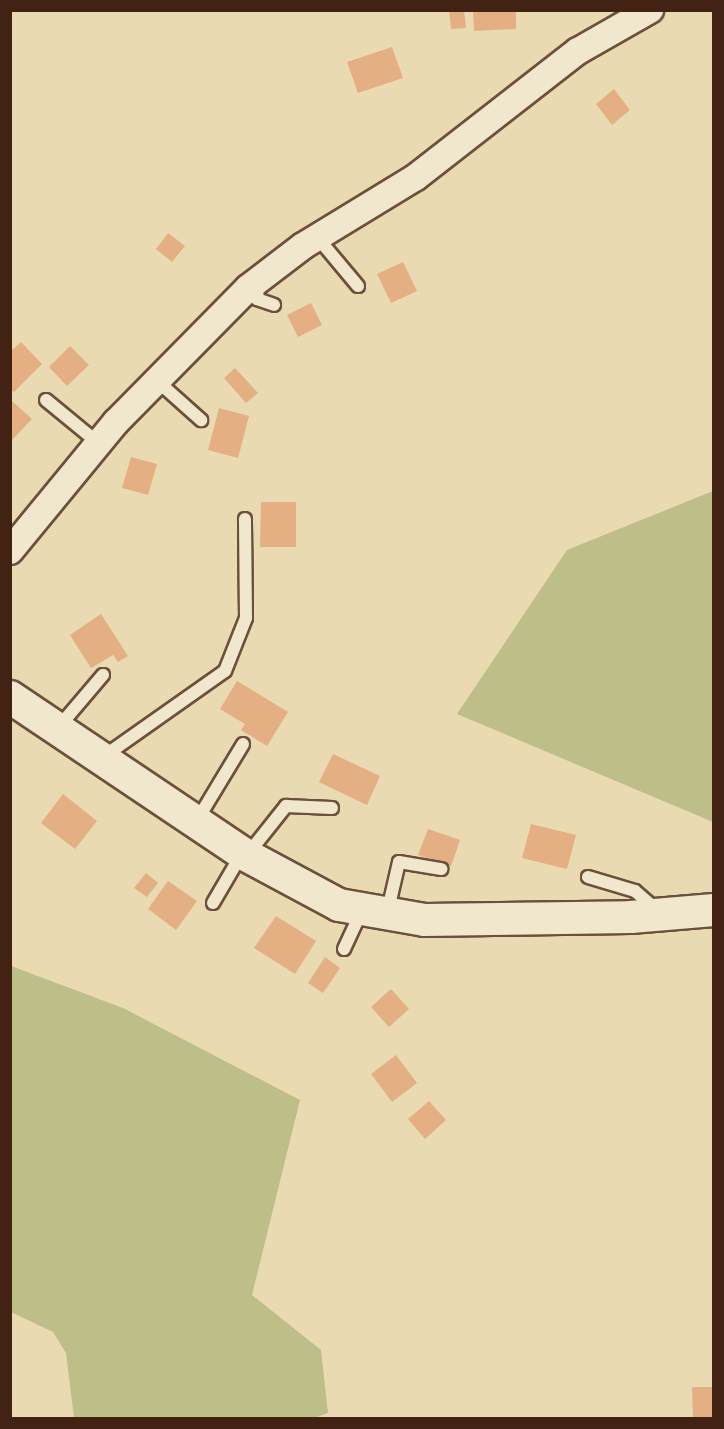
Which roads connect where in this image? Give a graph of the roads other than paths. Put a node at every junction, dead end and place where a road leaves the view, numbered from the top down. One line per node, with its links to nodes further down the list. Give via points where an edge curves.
1 (650, 10): 2 (street, via 578,51 416,177)
2 (317, 237): 3 (street); 4 (lane)
3 (258, 280): 5 (lane, via 257,299); 6 (street)
4 (358, 286)
5 (274, 305)
6 (155, 379): 8 (lane); 9 (street)
7 (46, 400): 9 (lane)
8 (201, 420)
9 (97, 442): 11 (street)
10 (245, 519): 16 (lane, via 246,618 225,671)
11 (10, 551)
12 (103, 675): 14 (lane)
13 (10, 697): 14 (street)
14 (57, 729): 16 (street)
15 (243, 744): 18 (lane)
16 (100, 759): 18 (street)
17 (332, 808): 19 (lane, via 285,806)
18 (196, 822): 19 (street)
19 (245, 854): 22 (lane); 24 (street, via 339,905)
20 (441, 869): 24 (lane, via 399,862)
21 (588, 877): 25 (lane, via 635,891)
22 (213, 903)
23 (714, 910): 25 (street)
24 (374, 912): 25 (street, via 425,920); 26 (lane)
25 (663, 914)
26 (344, 949)

